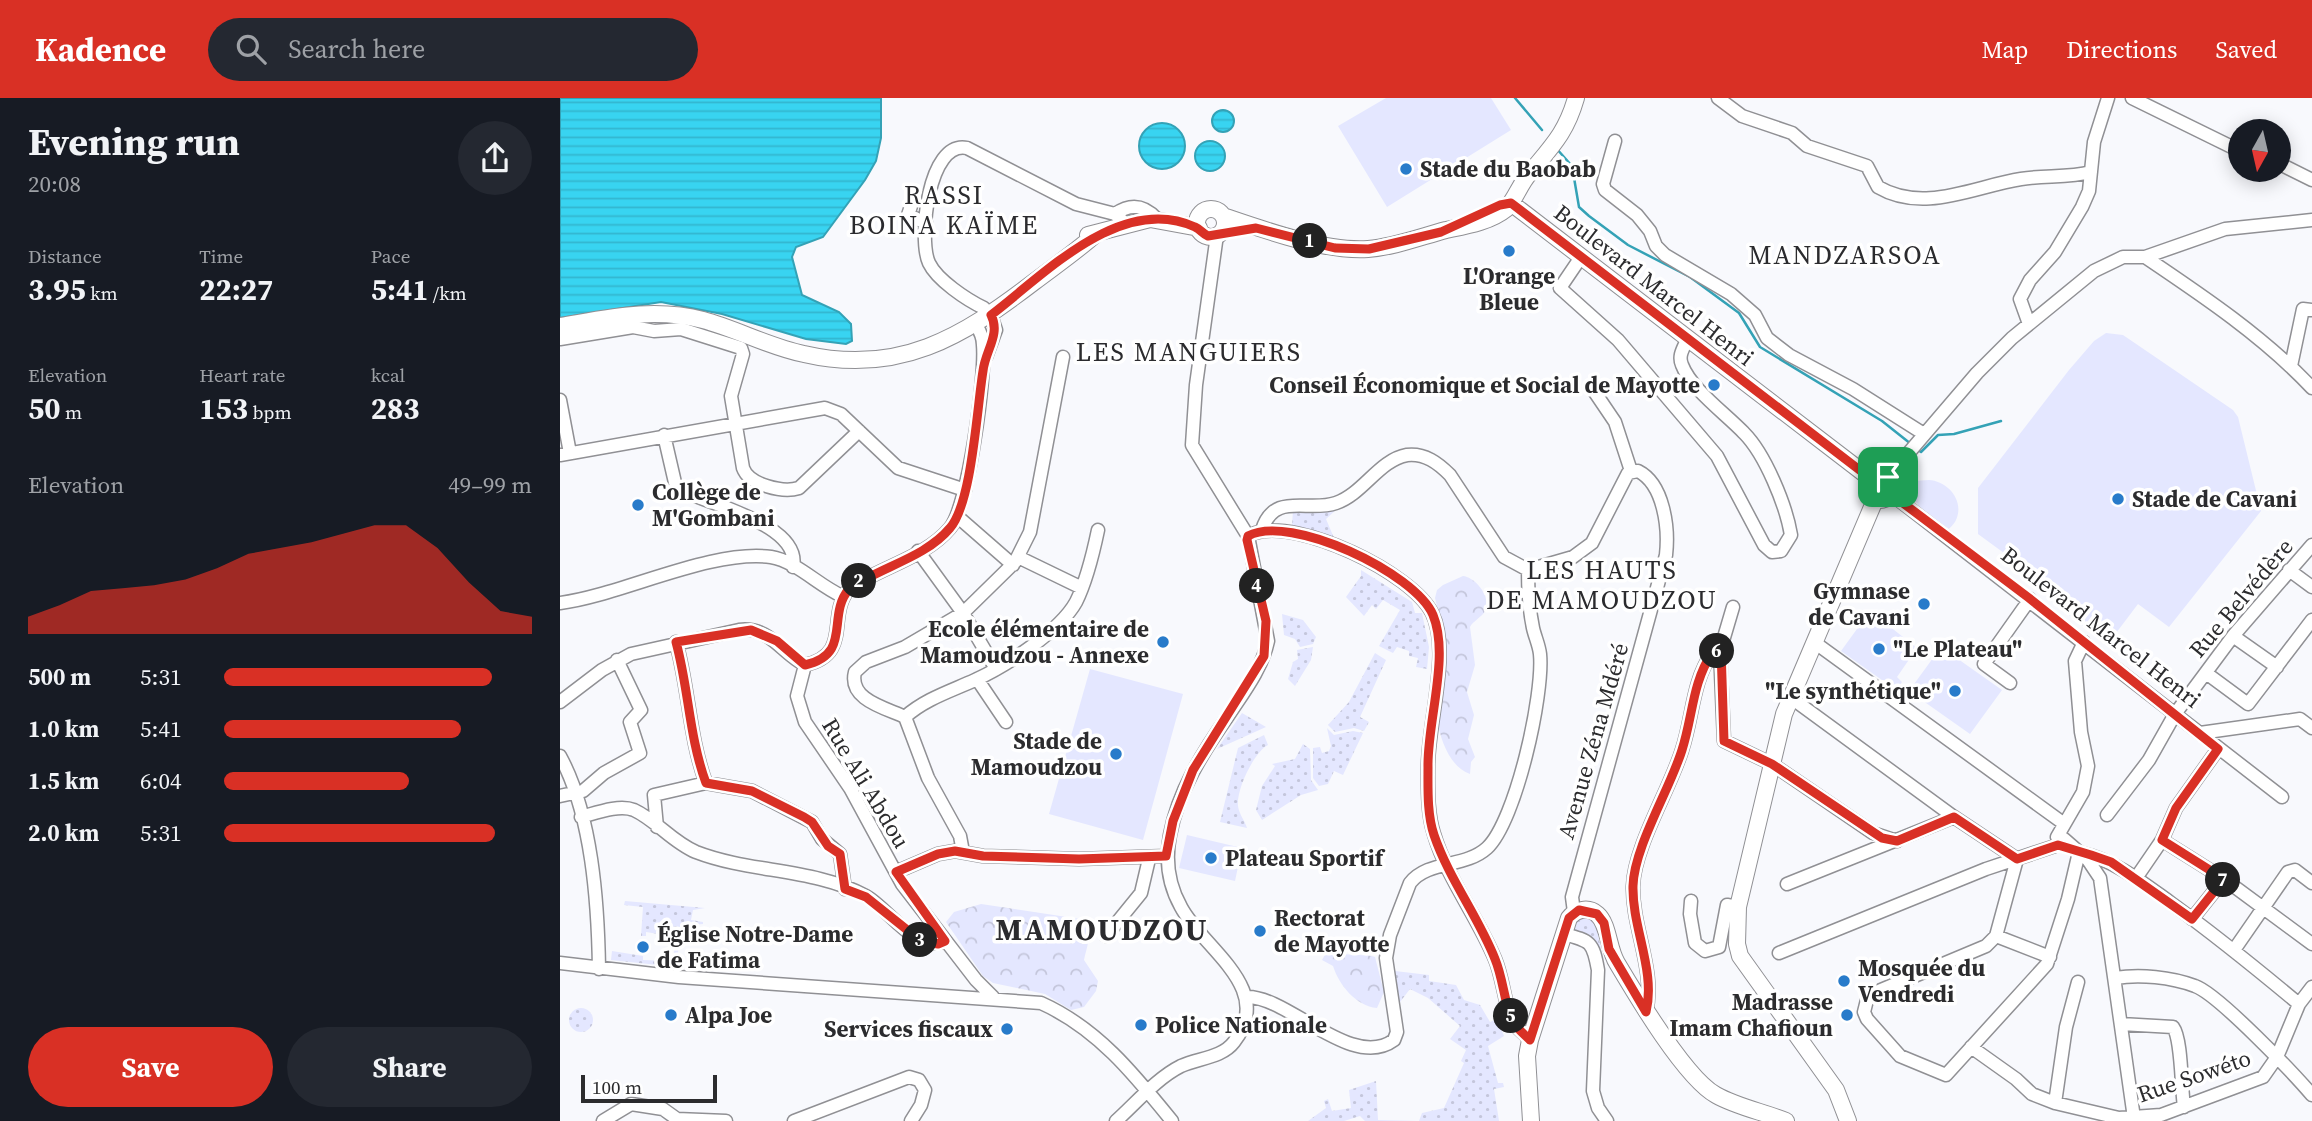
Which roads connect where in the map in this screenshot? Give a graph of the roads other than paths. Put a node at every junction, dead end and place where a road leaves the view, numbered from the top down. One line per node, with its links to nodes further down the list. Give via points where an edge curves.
1 (1576, 98): 10 (main road, via 1561,137 1520,184)
2 (1718, 98): 8 (street, via 1742,116 1792,133 1807,146 1867,166 1878,187 1903,196 1965,195 2017,179)
3 (2108, 98): 8 (street, via 2094,142)
4 (2132, 98): 6 (street)
5 (1615, 141): 35 (street, via 1605,190 1637,215 1656,246 1731,294 1755,315 1768,338 1789,355)
6 (2228, 145)
7 (2291, 170): 9 (street)
8 (2091, 172): 21 (street, via 2082,207 2020,299)
9 (2312, 180)
10 (1511, 203): 15 (main road, via 1476,223 1389,246 1335,248 1256,228); 17 (main road, Boulevard Marcel Henri)
11 (911, 206): 14 (street, via 908,215)
12 (1121, 219): 14 (street, via 1076,204 959,147 941,161 933,177); 15 (main road, via 1160,219); 16 (main road)
13 (2312, 220): 18 (street, via 2225,229)
14 (926, 223): 20 (street, via 923,248 930,267)
15 (1212, 230): 47 (street, via 1192,445)
16 (1097, 233): 20 (main road); 20 (main road, via 1044,262)
17 (1581, 257): 25 (main road, Boulevard Marcel Henri); 25 (street, via 1560,288 1618,340 1667,393 1717,456 1764,545 1772,552 1781,551 1791,535 1780,497 1747,436 1683,368 1681,351)
18 (2145, 257): 21 (street, via 2123,257 2094,271); 29 (street)
19 (2312, 310): 29 (street, via 2303,309)
20 (987, 311): 22 (main road); 26 (main road); 28 (street, via 996,330)
21 (2029, 324): 35 (street, via 1977,373)
22 (976, 325): 26 (main road, via 938,344); 28 (street, via 984,342)
23 (560, 326): 26 (main road, via 629,314 669,314 818,357)
24 (560, 339): 33 (street, via 633,327 681,329 736,345 743,354 731,391)
25 (1687, 340): 40 (main road, Boulevard Marcel Henri)
26 (893, 355)
27 (1063, 357): 50 (street, via 1030,532)
28 (984, 364): 41 (street)
29 (2291, 366): 30 (street)
30 (2312, 388)
31 (1594, 391): 38 (street, via 1615,422)
32 (560, 400): 37 (street)
33 (734, 423): 34 (street, via 825,408 841,414); 34 (street, via 744,473 790,491 815,475); 36 (street)
34 (859, 431): 41 (street, via 898,468)
35 (1924, 434): 39 (street)
36 (664, 435): 37 (street); 51 (street, via 677,487 771,529 791,551)
37 (565, 454)
38 (1631, 471): 52 (street, via 1592,543 1573,557); 113 (street, Avenue Zéna Mdéré, via 1653,483 1668,539 1572,897)
39 (1888, 477): 40 (main road, via 1877,474); 42 (main road, via 1893,484)
40 (1870, 478): 43 (main road, via 1867,491)
41 (965, 490): 44 (street)
42 (1891, 494): 43 (main road); 57 (street, Boulevard Marcel Henri)
43 (1875, 500): 64 (main road)
44 (958, 517): 49 (street, via 944,535); 50 (street)
45 (1098, 530): 55 (street)
46 (1262, 530): 47 (street); 52 (street, via 1268,516 1280,508 1336,503 1400,457 1420,455 1450,475 1504,557); 103 (street, via 1304,535 1355,555 1400,580 1432,613 1438,631 1438,659 1427,764 1429,803)
47 (1248, 536): 100 (street, via 1266,621 1264,656 1193,770 1173,821)
48 (2312, 545): 53 (street, Rue Belvédère)
49 (918, 551): 56 (street, via 860,580); 60 (street)
50 (1016, 561): 55 (street); 60 (street)
51 (793, 567): 56 (street); 58 (street, via 772,557 736,559)
52 (1528, 570): 103 (street, via 1528,600 1540,653 1524,766 1499,831 1486,848)
53 (2289, 570): 54 (street); 62 (street, Rue Belvédère)
54 (2312, 587)
55 (1082, 588): 70 (street, via 1069,613)
56 (842, 596): 68 (street, via 831,653)
57 (2029, 598): 65 (street, Boulevard Marcel Henri); 73 (street, via 1984,664)
58 (560, 603)
59 (1733, 607): 66 (street)
60 (963, 613): 70 (street); 78 (street, via 905,647 866,662 855,672 855,684 863,697)
61 (2312, 620): 69 (street)
62 (2233, 636): 69 (street); 71 (street, Rue Belvédère)
63 (676, 642): 67 (street); 68 (street, via 751,630 777,641); 86 (street, via 687,682 692,740)
64 (1814, 642): 74 (main road); 93 (street)
65 (2084, 642): 77 (street, Boulevard Marcel Henri); 93 (street, via 2075,661 2088,766 2083,792)
66 (1721, 649): 85 (street, via 1724,741); 133 (street, via 1712,653 1699,678 1683,749 1634,875 1633,902 1651,990)
67 (617, 660): 75 (street); 87 (street, via 640,710 630,721 640,753)
68 (805, 665): 104 (street, Rue Ali Abdou, via 797,696 805,722 850,788)
69 (2277, 667): 76 (street)
70 (996, 669): 72 (street)
71 (2206, 673): 76 (street); 77 (street, Rue Belvédère)
72 (977, 679): 78 (street); 79 (street)
73 (2010, 683)
74 (1790, 697): 85 (main road); 92 (street)
75 (560, 702)
76 (2248, 704): 80 (street)
77 (2175, 714): 82 (street, Boulevard Marcel Henri); 90 (street, Rue Belvédère, via 2149,760)
78 (905, 717): 98 (street, via 928,778 960,836)
79 (1006, 722)
80 (2261, 723): 81 (street, via 2300,719); 82 (street)
81 (2312, 728)
82 (2200, 733): 83 (street, Boulevard Marcel Henri)
83 (2218, 749): 89 (street, Boulevard Marcel Henri); 96 (street, via 2176,808)
84 (560, 756): 87 (street)
85 (1772, 764): 97 (street, via 1873,834); 111 (main road)
86 (706, 783): 94 (street, via 654,795); 109 (street, via 752,791 812,822 822,839 840,854)
87 (577, 792): 88 (street); 91 (street)
88 (560, 796)
89 (2282, 797)
90 (2107, 815)
91 (581, 817): 94 (street, via 624,808); 124 (street, via 592,875)
92 (1954, 817): 97 (street); 102 (street)
93 (2063, 823): 95 (street)
94 (657, 828): 109 (street, via 696,852 792,872)
95 (2059, 840): 99 (street); 102 (street)
96 (2162, 840): 105 (street); 106 (street)
97 (1897, 841): 108 (street)
98 (963, 852): 101 (street, via 1010,858); 104 (street, via 938,854)
99 (2079, 852): 105 (street, via 2111,862); 122 (street); 125 (street, via 2100,878)
100 (1166, 856): 101 (street); 131 (street, via 1170,882 1182,910 1239,980)
101 (1149, 859): 116 (street, via 1141,893)
102 (2017, 859): 117 (street); 121 (street)
103 (1446, 865): 131 (street, via 1416,875 1390,935 1386,970 1397,1032 1392,1042 1375,1048 1355,1043 1315,1028 1262,999); 135 (street, via 1495,960 1513,1022)
104 (896, 872): 118 (street, Rue Ali Abdou)
105 (2136, 878): 114 (street)
106 (2224, 879): 112 (street); 114 (street)
107 (2312, 883): 112 (street, via 2295,870 2288,872)
108 (1787, 884)
109 (845, 889): 118 (street, via 866,897 921,941)
110 (1691, 901): 111 (street, via 1695,943 1705,951 1719,947 1727,905)
111 (1738, 907): 153 (main road, via 1740,956 1836,1090)
112 (2265, 907): 119 (street); 120 (street)
113 (1574, 912): 115 (main road); 133 (main road, via 1587,910 1604,923 1609,949)
114 (2192, 919): 120 (street)
115 (1564, 934): 135 (main road); 151 (street, via 1586,940 1594,951 1598,970 1593,1091)
116 (1106, 936)
117 (1996, 936): 122 (street); 136 (street, via 1967,955 1881,990 1864,1006 1876,1032 1909,1061 1946,1075)
118 (945, 941): 126 (street, Rue Ali Abdou)
119 (2312, 944)
120 (2234, 950): 132 (street)
121 (1779, 953)
122 (2050, 957): 136 (street)
123 (560, 963): 124 (street)
124 (599, 969): 129 (street)
125 (2115, 978): 134 (street); 137 (street, via 2132,975 2197,986)
126 (976, 980): 129 (street); 130 (street, Rue Ali Abdou)
127 (2078, 982): 140 (street)
128 (2312, 987): 132 (street, Rue Sowéto)
129 (974, 996): 130 (street)
130 (993, 997): 138 (street, via 1041,1003 1062,1012 1108,1048)
131 (1247, 997): 138 (street, via 1241,1028 1232,1045 1181,1066)
132 (2299, 1004): 137 (street, Rue Sowéto)
133 (1646, 1012): 152 (main road, via 1715,1095)
134 (2121, 1024): 141 (street, via 2173,1027 2180,1045); 142 (street)
135 (1530, 1040): 150 (main road)
136 (1971, 1047): 140 (street, Rue Sowéto, via 2032,1094)
137 (2277, 1056): 139 (street); 141 (street, Rue Sowéto, via 2263,1077)
138 (1149, 1092): 148 (street); 149 (street)
139 (2312, 1096)
140 (2055, 1103): 142 (street, Rue Sowéto)
141 (2184, 1107): 142 (street, Rue Sowéto)
142 (2140, 1119)
143 (676, 1120): 144 (street, via 663,1109 631,1104); 145 (street)
144 (603, 1121)
145 (726, 1121)
146 (793, 1121): 147 (street, via 909,1077 919,1080 925,1090)
147 (911, 1121)
148 (1116, 1121)
149 (1172, 1121)
150 (1531, 1121)
151 (1607, 1121)
152 (1786, 1121)
153 (1848, 1121)

